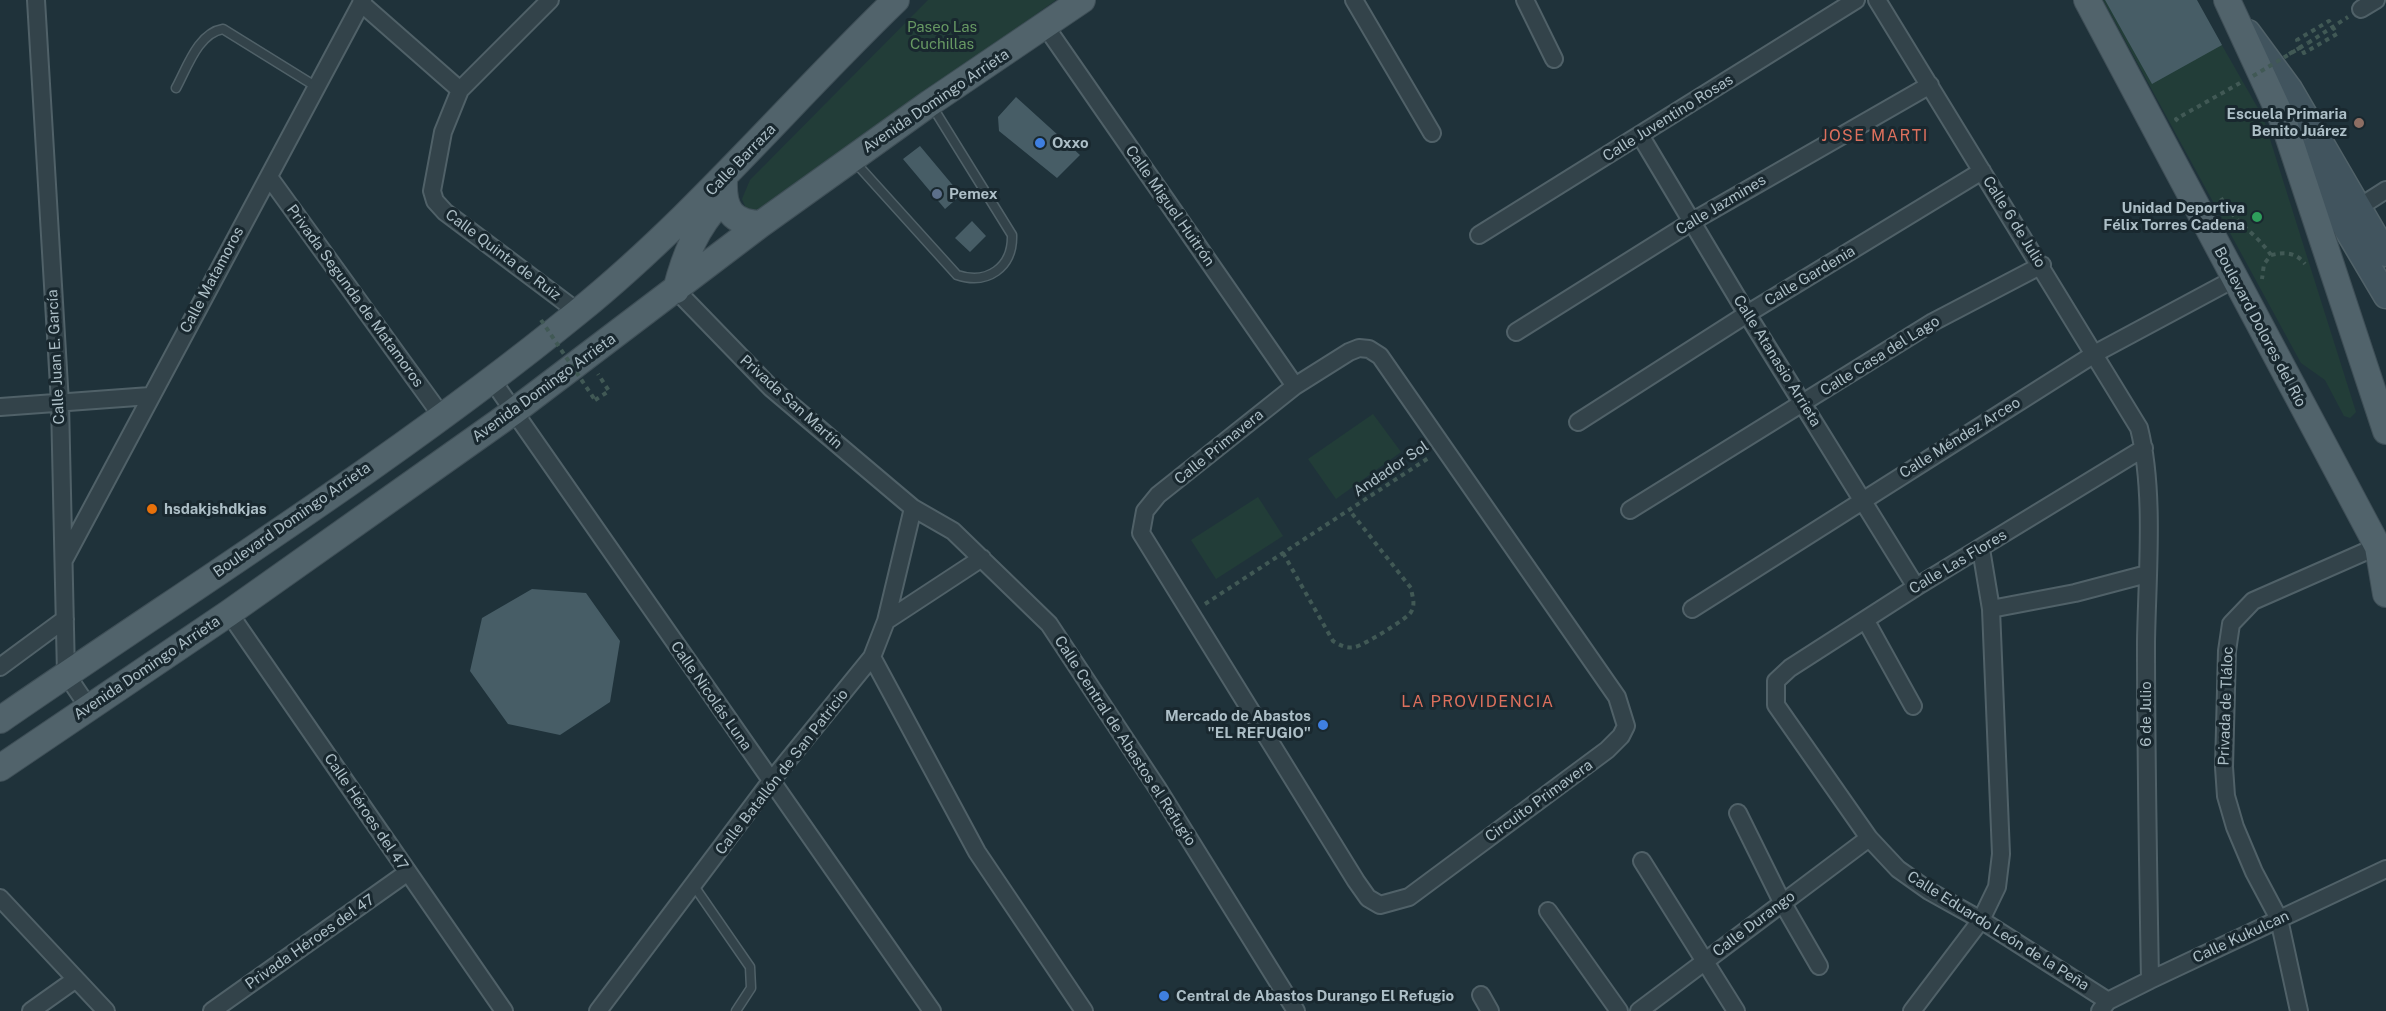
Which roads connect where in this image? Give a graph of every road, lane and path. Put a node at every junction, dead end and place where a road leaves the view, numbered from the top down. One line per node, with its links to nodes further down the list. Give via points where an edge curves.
1 (36, 0): 56 (street, Calle Juan E. García)
2 (550, 0): 23 (street)
3 (896, 0): 32 (main road, Calle Barraza)
4 (1082, 0): 14 (main road, Avenida Domingo Arrieta)
5 (1354, 0): 27 (street)
6 (1525, 0): 17 (street)
7 (1856, 0): 28 (street, Calle Juventino Rosas)
8 (1877, 0): 19 (street, Calle 6 de Julio)
9 (2087, 0): 43 (main road, Boulevard Dolores del Río)
10 (2376, 0): 13 (street)
11 (362, 2): 21 (street, Calle Matamoros); 23 (street)
12 (2231, 7): 18 (main road); 25 (main road)
13 (2361, 9)
14 (1046, 27): 24 (main road, Avenida Domingo Arrieta); 53 (street, Calle Miguel Huitrón)
15 (2332, 27): 16 (path, via 2329,21 2296,40); 16 (path, via 2337,34 2304,53); 18 (path, bridge)
16 (2301, 47): 18 (path)
17 (1554, 60)
18 (2262, 70): 35 (main road, via 2290,89)
19 (1930, 85): 30 (street, Calle 6 de Julio); 36 (street, Calle Jazmines)
20 (2236, 85): 26 (path, via 2176,119)
21 (315, 86): 22 (lane, via 223,29 213,31 203,40); 31 (street, Calle Matamoros)
22 (176, 88)
23 (460, 90): 47 (street, Calle Quinta de Ruiz, via 442,132 432,191 435,201)
24 (930, 103): 29 (main road, Avenida Domingo Arrieta); 29 (lane, via 1012,235 1006,263 982,279 957,274)
25 (2284, 123): 35 (main road); 41 (main road)
26 (2182, 128)
27 (1432, 133)
28 (1640, 135): 36 (street, Calle Atanasio Arrieta); 38 (street, Calle Juventino Rosas)
29 (852, 159): 37 (main road, Avenida Domingo Arrieta)
30 (1982, 171): 42 (street, Calle 6 de Julio); 48 (street, Calle Gardenia)
31 (269, 177): 55 (street, Calle Matamoros); 60 (street, Privada Segunda de Matamoros)
32 (724, 188): 37 (main road, via 735,217 745,223); 44 (main road, via 686,252); 47 (main road, Calle Barraza)
33 (2386, 190): 35 (street)
34 (2220, 197): 40 (path, via 2231,216 2259,237)
35 (2349, 214): 39 (main road); 45 (main road)
36 (1693, 221): 48 (street, Calle Atanasio Arrieta); 50 (street, Calle Jazmines)
37 (761, 224): 44 (main road, Avenida Domingo Arrieta)
38 (1479, 235)
39 (2386, 254)
40 (2271, 255): 41 (path, via 2286,252 2300,257 2308,267); 46 (path, via 2264,264 2262,278 2267,291)
41 (2329, 259): 62 (main road)
42 (2042, 265): 51 (street, Calle 6 de Julio); 57 (street, Calle Casa del Lago, via 1933,322)
43 (2234, 279): 46 (main road, Boulevard Dolores del Río); 51 (street, Calle Méndez Arceo)
44 (676, 290): 59 (main road, Avenida Domingo Arrieta); 66 (street, Privada San Martín, via 771,388)
45 (2386, 296)
46 (2247, 302): 70 (main road, Boulevard Dolores del Río)
47 (578, 312): 52 (main road, Boulevard Domingo Arrieta)
48 (1747, 314): 57 (street, Calle Atanasio Arrieta); 61 (street, Calle Gardenia)
49 (541, 320): 54 (path, bridge, via 595,400)
50 (1516, 332)
51 (2096, 353): 64 (street, Calle 6 de Julio, via 2139,428); 65 (street, Calle Méndez Arceo)
52 (492, 380): 59 (street, Calle Nicolás Luna); 60 (main road, Boulevard Domingo Arrieta)
53 (1295, 386): 63 (street, Circuito Primavera, via 1349,352 1369,349 1380,356); 68 (street, Calle Primavera, via 1158,495)
54 (609, 391)
55 (150, 396): 56 (street); 74 (street, Calle Matamoros)
56 (60, 403): 58 (street); 74 (street, Calle Juan E. García)
57 (1804, 403): 65 (street, Calle Atanasio Arrieta); 67 (street, Calle Casa del Lago)
58 (0, 407)
59 (513, 412): 80 (main road, Avenida Domingo Arrieta); 93 (street, Calle Nicolás Luna)
60 (441, 415): 87 (main road, Boulevard Domingo Arrieta, via 297,519)
61 (1578, 422)
62 (2386, 431)
63 (1445, 447): 69 (path, Andador Sol); 81 (street, Circuito Primavera, via 1617,697 1626,726 1607,750 1409,897 1380,905 1368,898)
64 (2144, 448): 71 (street, Calle Las Flores); 75 (street, 6 de Julio)
65 (1862, 499): 76 (street, Calle Atanasio Arrieta); 78 (street, Calle Méndez Arceo)
66 (912, 508): 73 (street, Calle Central de Abastos el Refugio, via 953,531); 83 (street, Calle Batallón de San Patricio)
67 (1630, 510)
68 (1145, 511): 81 (street, Circuito Primavera, via 1141,533)
69 (1350, 511): 72 (path, Andador Sol); 72 (path, Andador Sol, via 1411,588 1411,614 1357,647 1344,647 1333,641)
70 (2382, 544): 77 (main road, Boulevard Dolores del Río); 103 (street, Privada de Tláloc, via 2253,601 2231,624 2227,651 2226,796 2235,828)
71 (1981, 549): 76 (street, Calle Las Flores); 79 (street)
72 (1283, 553): 81 (path, Andador Sol)
73 (982, 558): 83 (street); 119 (street, Calle Central de Abastos el Refugio, via 1049,624 1158,789)
74 (63, 561): 82 (street, Calle Juan E. García)
75 (2147, 574): 79 (street); 108 (street, 6 de Julio)
76 (1916, 587): 84 (street, Calle Las Flores)
77 (2386, 594)
78 (1692, 609)
79 (1991, 609): 104 (street, via 2001,854 1997,887)
80 (229, 612): 90 (main road, Avenida Domingo Arrieta); 98 (street, Calle Héroes del 47)
81 (1190, 615)
82 (65, 619): 86 (street); 87 (street, Calle Juan E. García)
83 (886, 621): 85 (street, Calle Batallón de San Patricio)
84 (1866, 621): 88 (street, Calle Las Flores, via 1781,674); 89 (street)
85 (872, 657): 93 (street, Calle Batallón de San Patricio); 118 (street, via 977,852)
86 (0, 667)
87 (66, 674): 90 (street); 91 (main road, Boulevard Domingo Arrieta)
88 (1776, 681): 95 (street, Calle Eduardo León de la Peña, via 1776,705)
89 (1913, 705)
90 (89, 708): 92 (main road, Avenida Domingo Arrieta)
91 (0, 720)
92 (0, 768)
93 (771, 781): 99 (street, Calle Batallón de San Patricio); 117 (street, Calle Nicolás Luna)
94 (1738, 813): 101 (street)
95 (1869, 838): 101 (street, Calle Durango); 104 (street, Calle Eduardo León de la Peña, via 1899,869 1929,891)
96 (1642, 861): 105 (street)
97 (2386, 869): 103 (street, Calle Kukulcan)
98 (408, 872): 113 (street, Privada Héroes del 47); 114 (street, Calle Héroes del 47)
99 (694, 886): 115 (street, Calle Batallón de San Patricio); 116 (lane, via 750,968 751,988)
100 (0, 898): 107 (street)
101 (1782, 902): 105 (street, Calle Durango); 106 (street)
102 (1548, 911): 121 (street)
103 (2279, 919): 108 (street, Calle Kukulcan); 125 (street, Privada de Tláloc)
104 (1981, 920): 110 (street, Calle Eduardo León de la Peña); 124 (street)
105 (1704, 961): 122 (street, Calle Durango); 123 (street)
106 (1819, 966)
107 (76, 979): 111 (street); 112 (street)
108 (2150, 980): 110 (street, Calle Kukulcan)
109 (1480, 995): 120 (street)
110 (2104, 1006)
111 (31, 1011)
112 (106, 1011)
113 (212, 1011)
114 (504, 1011)
115 (598, 1011)
116 (736, 1011)
117 (932, 1011)
118 (1084, 1011)
119 (1296, 1011)
120 (1490, 1011)
121 (1619, 1011)
122 (1639, 1011)
123 (1736, 1011)
124 (1912, 1011)
125 (2299, 1011)

